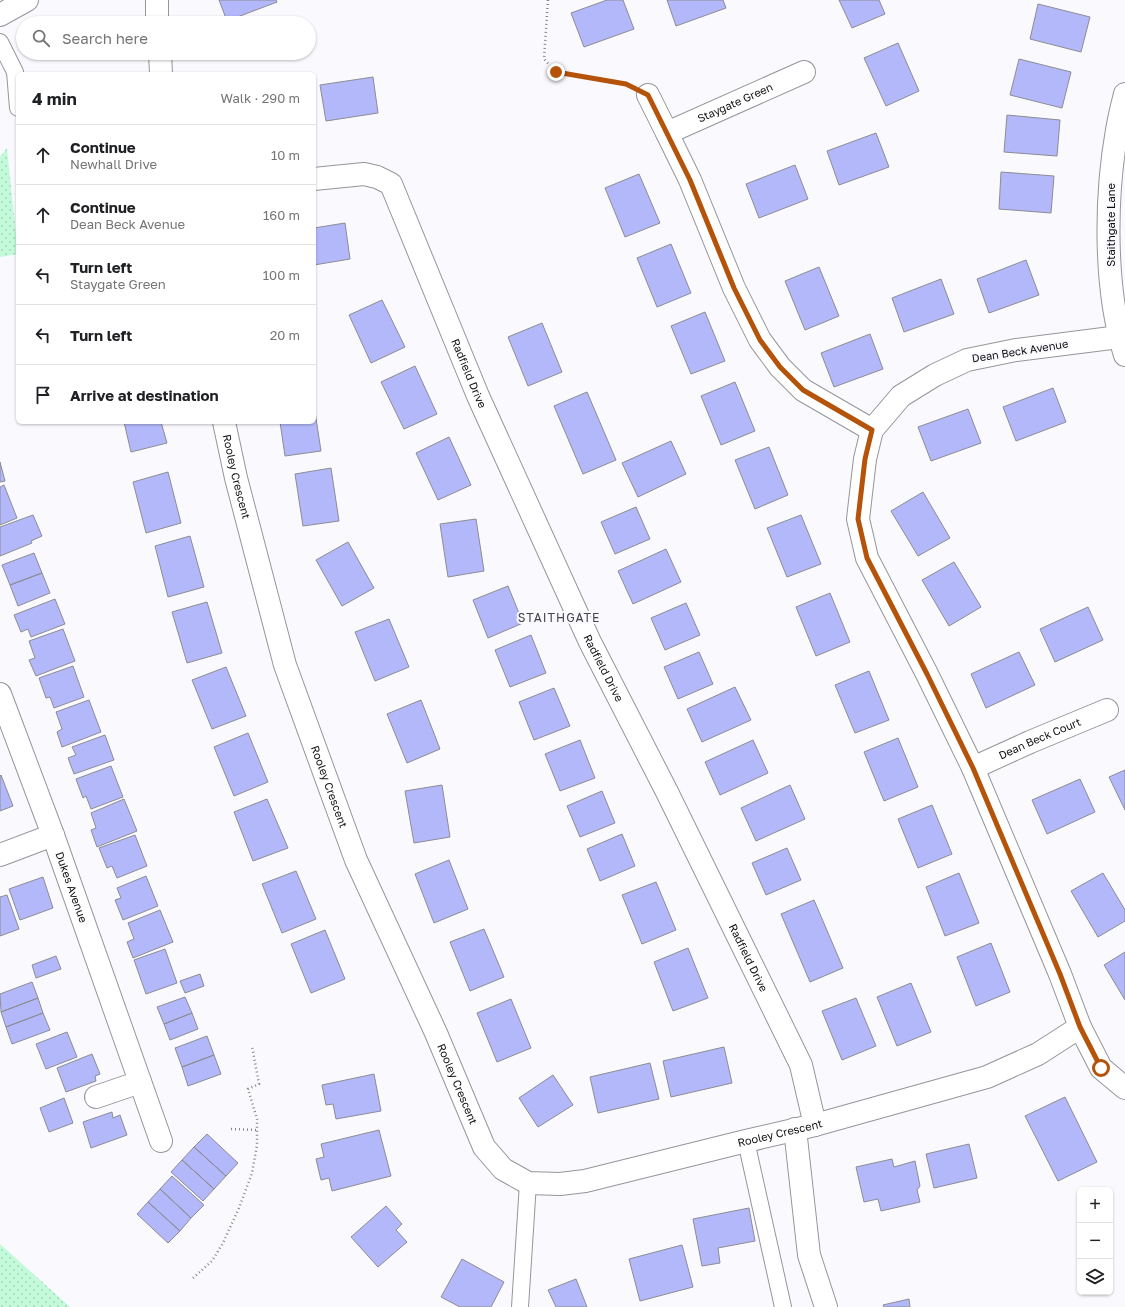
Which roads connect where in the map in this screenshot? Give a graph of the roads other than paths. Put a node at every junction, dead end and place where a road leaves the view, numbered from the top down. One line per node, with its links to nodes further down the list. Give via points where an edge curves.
1 (27, 0): 3 (main road)
2 (157, 0): 4 (main road)
3 (0, 15)
4 (157, 16)
5 (0, 42): 9 (lane, via 15,72)
6 (160, 60): 7 (main road)
7 (161, 72)
8 (804, 72): 12 (main road, Staygate Green)
9 (16, 84)
10 (1125, 94): 14 (main road, Staithgate Lane, via 1111,178 1109,230 1110,281)
11 (648, 95): 12 (main road)
12 (668, 133): 16 (main road, via 734,288 760,340 780,367 803,390)
13 (316, 179): 26 (main road, Radfield Drive, via 364,174 392,184 478,396 590,642 801,1065)
14 (1122, 346): 16 (main road, Dean Beck Avenue, via 1016,350 967,360 935,375 902,396)
15 (224, 424): 29 (main road, Rooley Crescent, via 285,665 356,860 436,1033 484,1147 503,1169)
16 (872, 430): 19 (main road, Dean Beck Avenue, via 865,459 858,519 867,558)
17 (0, 694): 20 (main road, Dukes Avenue)
18 (1107, 710): 19 (main road, Dean Beck Court)
19 (973, 768): 22 (main road, Dean Beck Avenue)
20 (53, 835): 21 (main road); 23 (main road, Dukes Avenue)
21 (0, 855)
22 (1080, 1027): 24 (main road, Dean Beck Avenue, via 1101,1068); 26 (main road, Rooley Crescent, via 1038,1054 987,1077)
23 (140, 1082): 25 (main road); 27 (main road, Dukes Avenue)
24 (1125, 1088)
25 (96, 1097)
26 (805, 1127): 28 (main road, Rooley Crescent); 32 (main road, Radfield Drive, via 809,1254)
27 (161, 1141)
28 (746, 1141): 29 (main road, Rooley Crescent, via 585,1181 560,1184); 31 (lane)
29 (528, 1183): 30 (lane)
30 (520, 1307)
31 (784, 1307)
32 (826, 1307)

